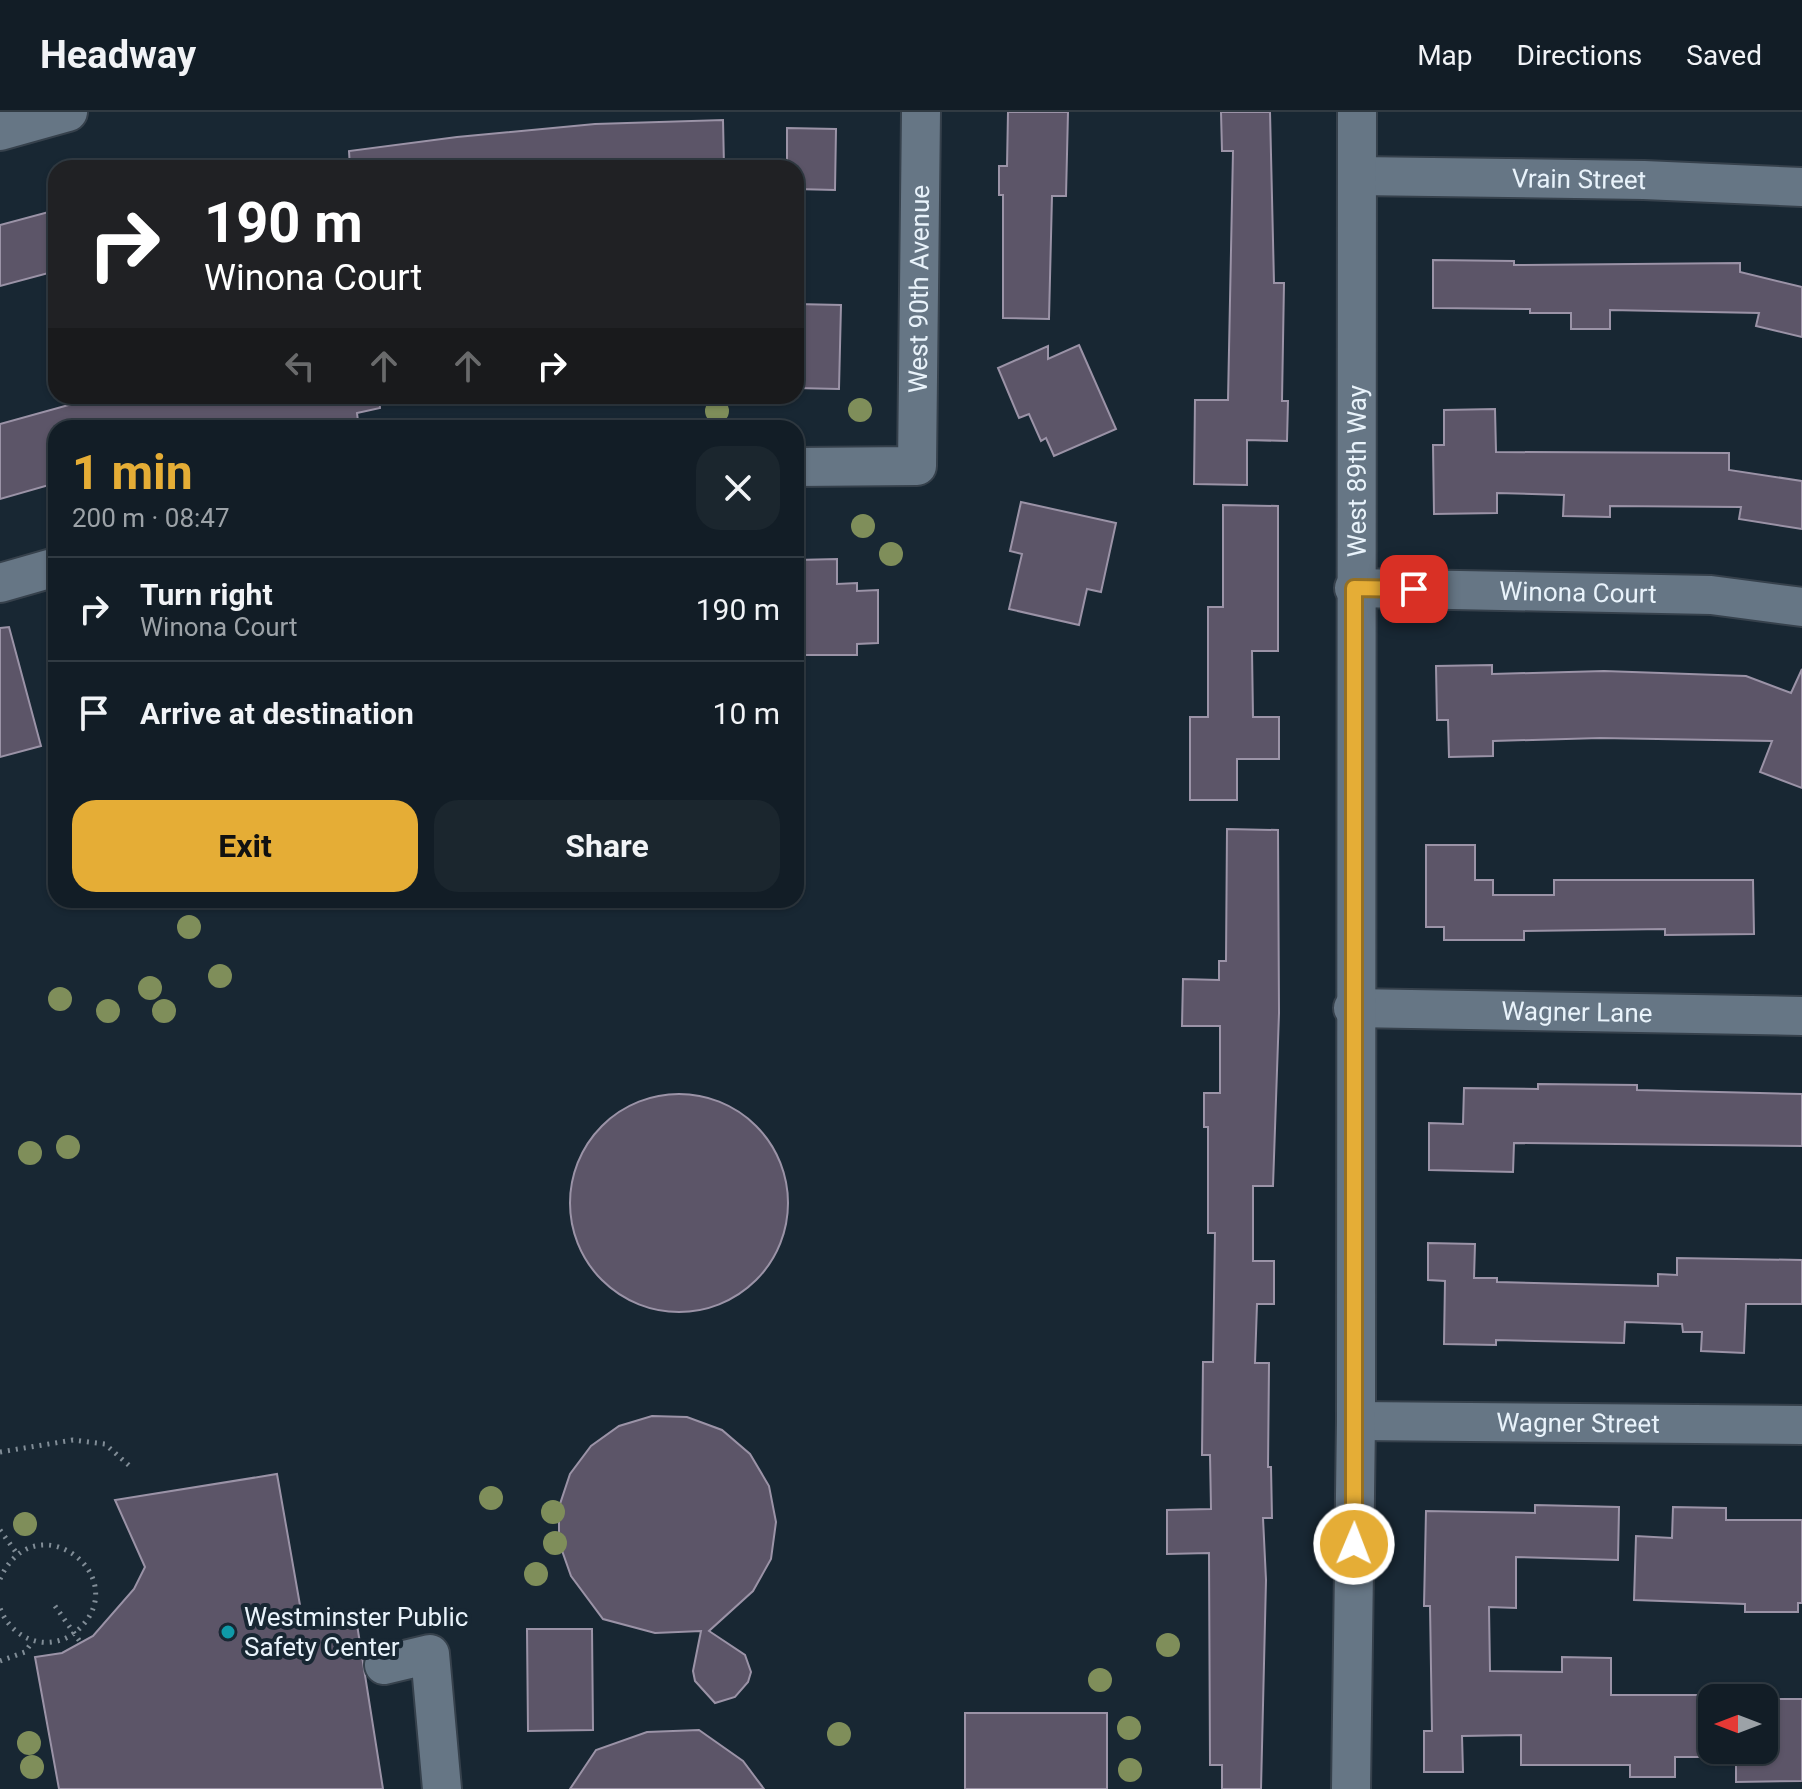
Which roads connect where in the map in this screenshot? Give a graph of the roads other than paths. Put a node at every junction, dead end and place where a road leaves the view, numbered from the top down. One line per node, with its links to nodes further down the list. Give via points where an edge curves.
1 (68, 112): 4 (street)
2 (921, 112): 7 (street, West 90th Avenue, via 917,466)
3 (1357, 112): 5 (street, West 89th Way)
4 (0, 131)
5 (1357, 176): 6 (street, Vrain Street); 10 (street, West 89th Way)
6 (1802, 187)
7 (804, 467)
8 (48, 569): 9 (street)
9 (0, 583)
10 (1354, 588): 11 (street, Winona Court, via 1711,595); 12 (street, West 89th Way)
11 (1802, 607)
12 (1353, 1008): 13 (street, Wagner Lane); 14 (street, West 89th Way)
13 (1802, 1016)
14 (1356, 1421): 15 (street, Wagner Street); 18 (street, West 89th Way)
15 (1802, 1425)
16 (384, 1665): 17 (street, via 446,1653)
17 (442, 1789)
18 (1351, 1789)

